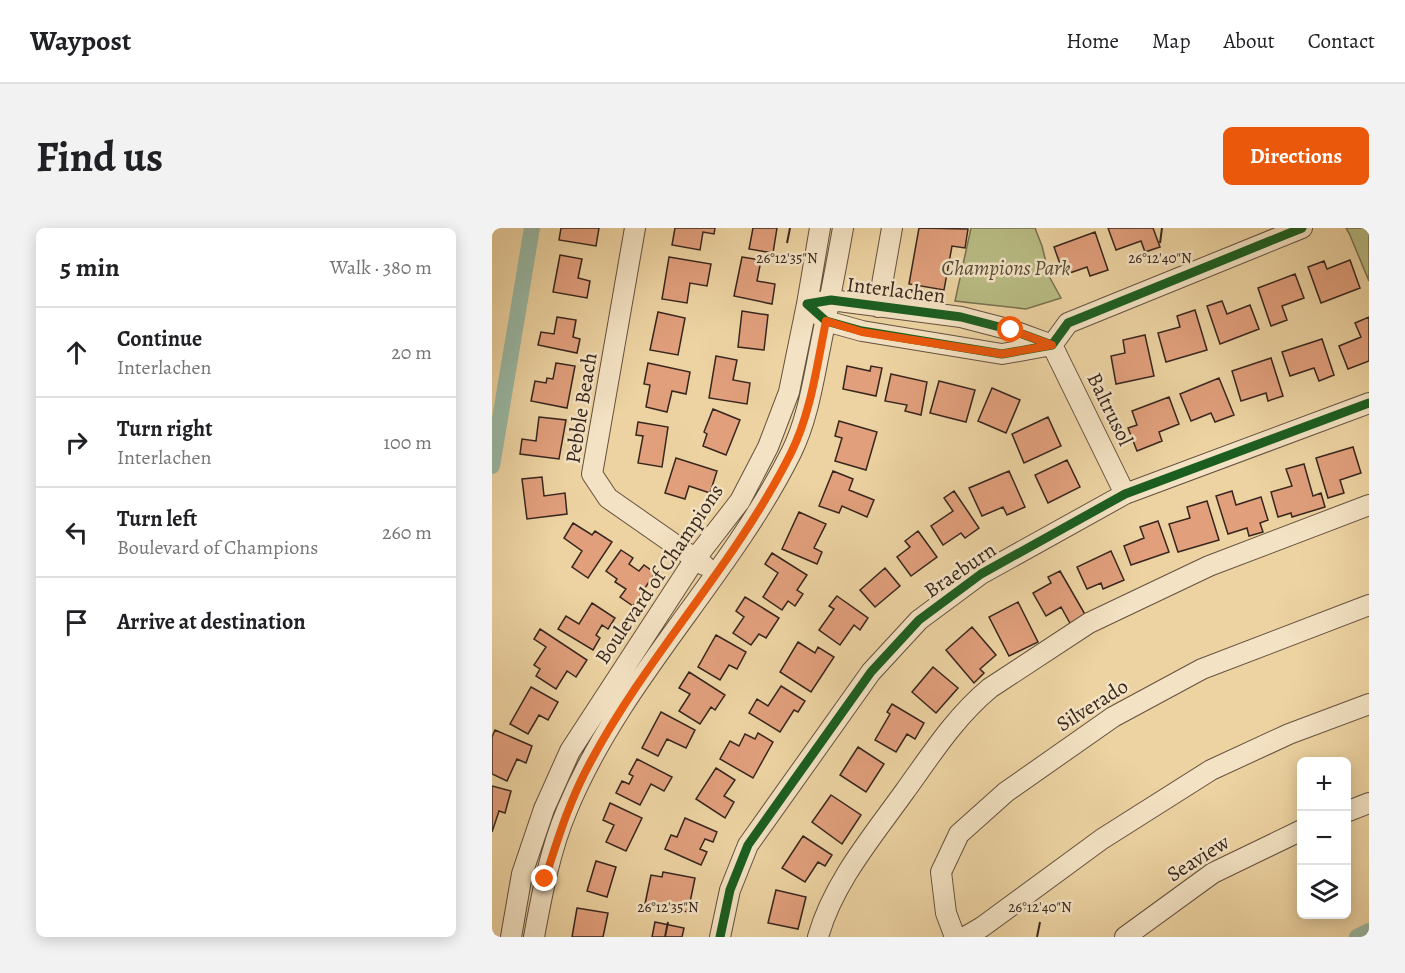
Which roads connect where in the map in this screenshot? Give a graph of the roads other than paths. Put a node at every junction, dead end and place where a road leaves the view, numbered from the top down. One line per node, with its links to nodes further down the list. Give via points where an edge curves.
1 (635, 228): 14 (street, Pebble Beach, via 592,474 608,498)
2 (820, 228): 7 (street, Boulevard of Champions)
3 (843, 228): 6 (street)
4 (892, 228): 8 (street)
5 (1302, 228): 10 (street, via 1068,323)
6 (831, 300): 7 (street, Interlachen); 8 (street, Interlachen); 9 (street)
7 (807, 304): 9 (street, Interlachen); 14 (street, Boulevard of Champions, via 789,392 768,447 740,501)
8 (879, 306): 10 (street, Interlachen, via 961,317)
9 (826, 321): 10 (street, Interlachen, via 862,332 1002,354); 15 (street, via 810,397 792,451)
10 (1052, 345): 12 (street, Baltrusol)
11 (1369, 403): 12 (street, Braeburn)
12 (1125, 494): 23 (street, Braeburn, via 981,574 919,620 871,672 748,845 730,890)
13 (1369, 505): 24 (street, via 1209,566 1089,622 990,688 948,731 857,858 824,915)
14 (695, 559): 15 (street, Pebble Beach); 21 (street, Boulevard of Champions, via 570,751 544,808 522,874)
15 (716, 574): 22 (street, via 627,701 591,761 566,811 545,879)
16 (1369, 605): 25 (street, Silverado, via 1202,669 1113,717 1006,792 960,834 941,872 946,913)
17 (1369, 704): 26 (street, via 1289,734 1211,770 1102,839)
18 (1369, 803): 19 (street)
19 (1349, 811)
20 (1297, 832): 27 (street, Seaview, via 1213,873)
21 (511, 937)
22 (534, 937)
23 (720, 937)
24 (818, 937)
25 (955, 937)
26 (965, 937)
27 (1125, 937)

